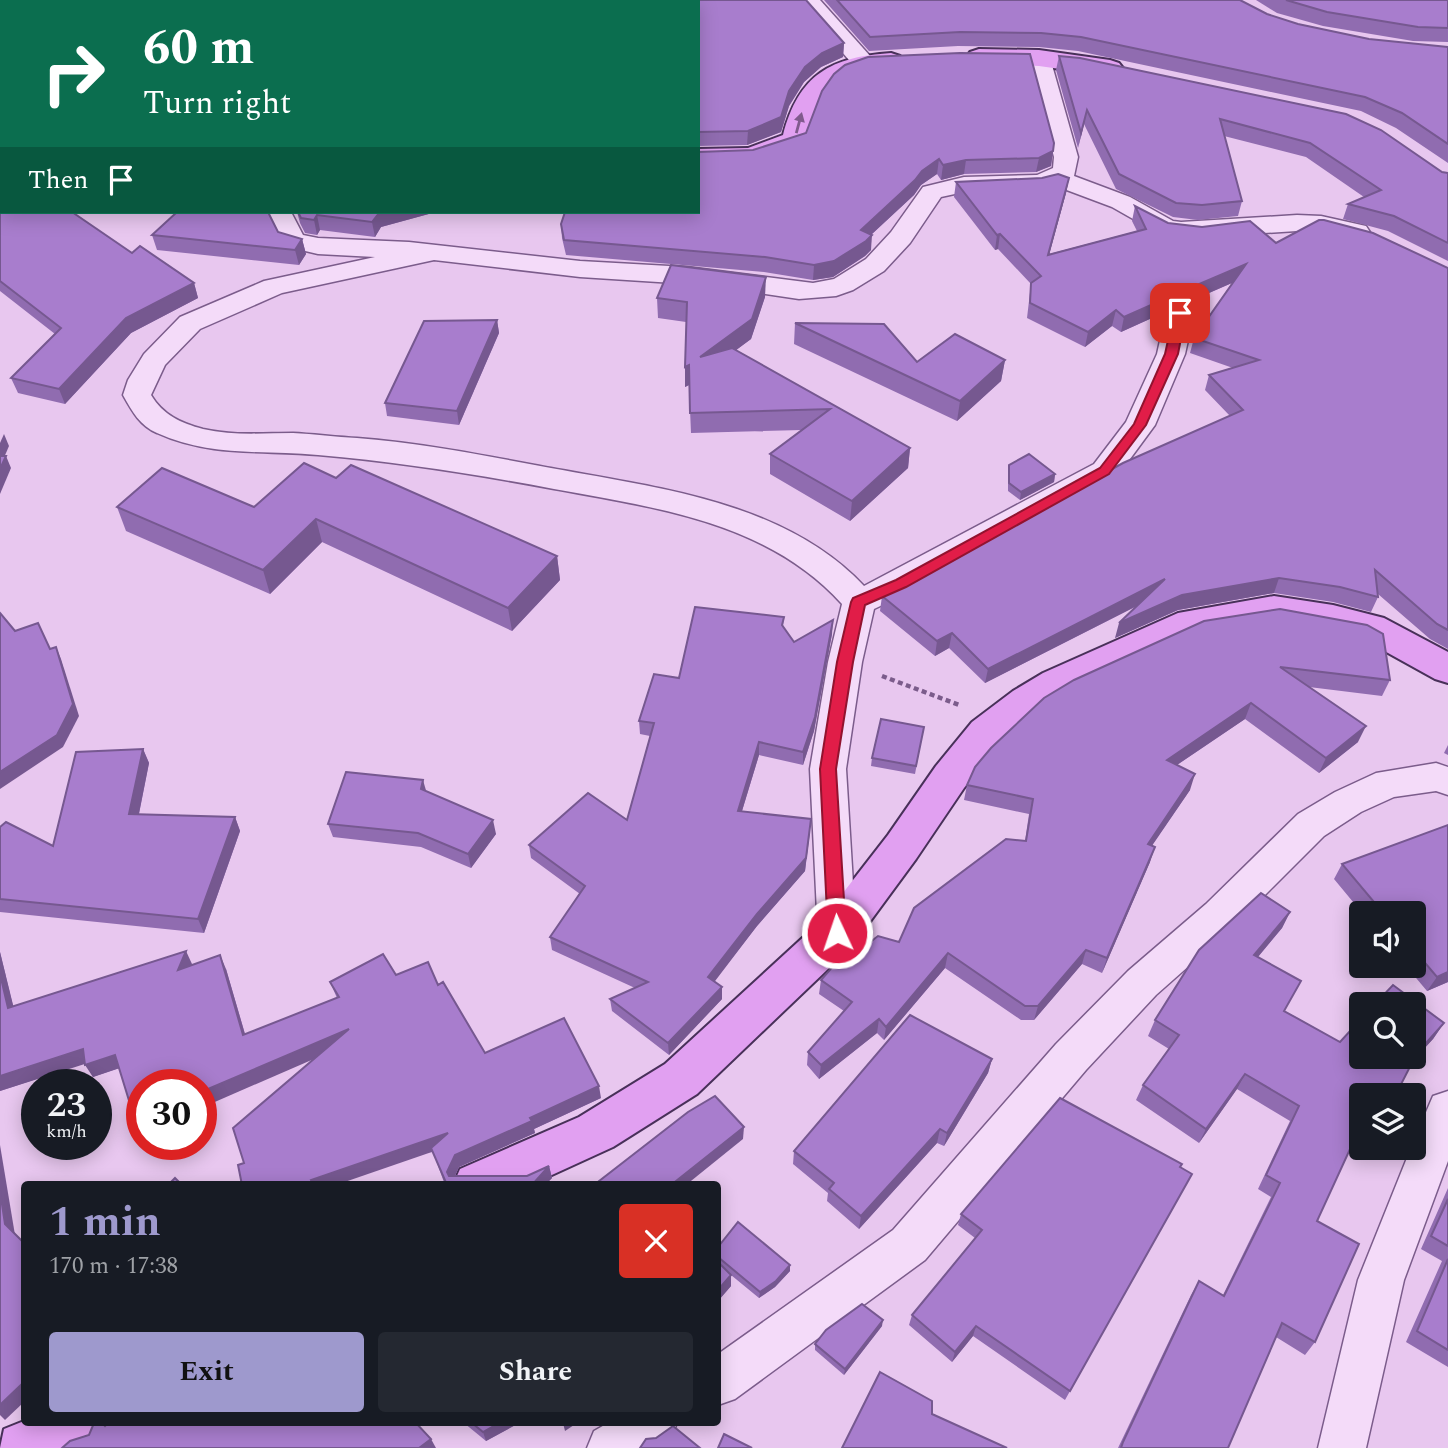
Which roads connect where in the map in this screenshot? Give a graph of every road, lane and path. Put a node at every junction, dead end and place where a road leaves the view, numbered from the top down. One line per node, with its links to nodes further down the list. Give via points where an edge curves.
1 (808, 0): 5 (street)
2 (958, 57): 3 (main road)
3 (1039, 58): 6 (main road); 8 (street, via 1066,157 1065,171)
4 (918, 60): 5 (main road)
5 (863, 62): 7 (main road, one-way to 5, via 746,159 795,139 806,103 821,82)
6 (1140, 74)
7 (700, 157)
8 (1058, 178): 10 (street, via 1121,202 1165,227 1321,224); 11 (street, via 939,188 879,262 862,275 824,291)
9 (279, 214): 11 (street, via 293,240 301,244)
10 (1378, 239)
11 (431, 253): 13 (street, via 274,287 190,323 154,360 136,395 149,417 186,433 231,443 297,443 443,457 645,494 762,531 798,549 844,581)
12 (1180, 313): 13 (street, via 1171,354 1140,425 1105,471)
13 (859, 602): 14 (street)
14 (845, 662): 16 (path); 18 (street, via 828,769)
15 (1448, 669): 16 (main road, via 1371,627 1274,609 1191,622 1056,683)
16 (1001, 721): 18 (main road, via 950,777)
17 (1448, 781): 21 (street, via 1436,777 1388,783 1311,825 1070,1056 909,1245)
18 (837, 933): 20 (main road, via 681,1079 596,1132)
19 (1448, 1110): 26 (street, via 1381,1280)
20 (486, 1181)
21 (721, 1380)
22 (73, 1426): 24 (main road, via 37,1446)
23 (648, 1426): 25 (street)
24 (23, 1448)
25 (611, 1448)
26 (1342, 1448)

